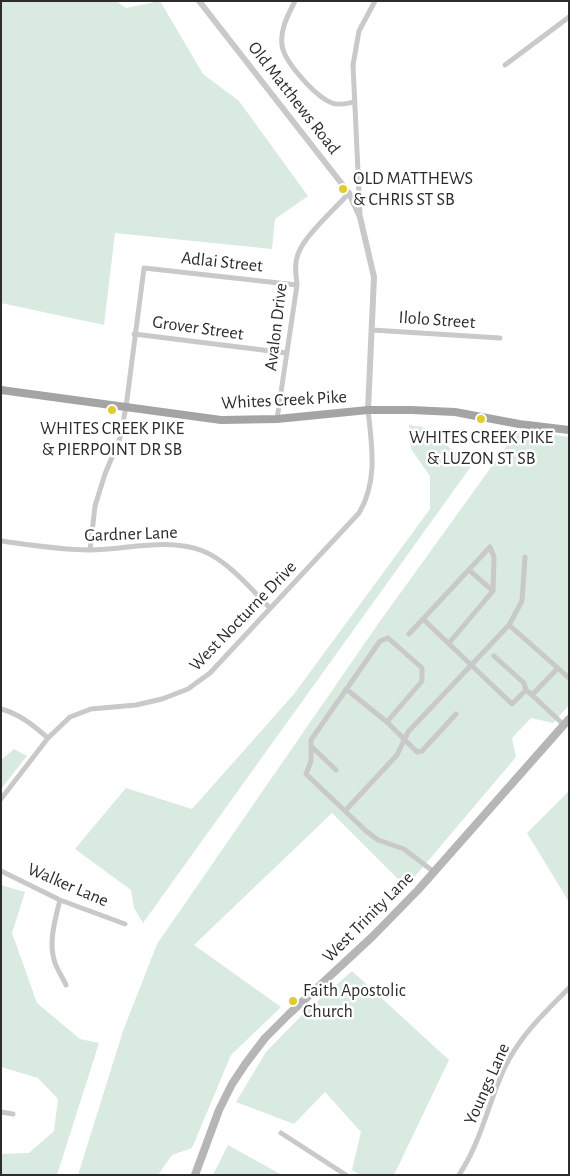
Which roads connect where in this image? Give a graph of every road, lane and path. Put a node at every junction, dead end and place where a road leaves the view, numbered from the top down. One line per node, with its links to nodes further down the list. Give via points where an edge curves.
1 (200, 1): 7 (street, Old Matthews Road)
2 (295, 1): 6 (street, via 282,31 282,46 288,60 323,98 337,104)
3 (375, 1): 6 (street, via 362,22 356,42 353,65)
4 (569, 17): 5 (street)
5 (505, 65)
6 (355, 102): 8 (street)
7 (349, 193): 8 (street, Old Matthews Road); 9 (street, Avalon Drive, via 305,241 295,264)
8 (360, 217): 10 (street, Old Matthews Road, via 374,277)
9 (297, 285): 11 (street, Adlai Street, via 144,268); 13 (street, Avalon Drive)
10 (372, 330): 12 (street, Ilolo Street); 16 (street, Old Matthews Road)
11 (134, 334): 13 (street, Grover Street); 15 (street)
12 (500, 338)
13 (287, 353): 17 (street, Avalon Drive)
14 (1, 390): 15 (main road, Whites Creek Pike)
15 (126, 407): 17 (main road, Whites Creek Pike, via 221,420); 20 (street, via 120,438 96,506)
16 (368, 410): 17 (main road, Whites Creek Pike); 18 (main road, Whites Creek Pike, via 455,412); 24 (street, West Nocturne Drive, via 373,466 364,505)
17 (277, 419)
18 (569, 430)
19 (1, 541): 20 (street, Gardner Lane)
20 (90, 550): 24 (street, Gardner Lane, via 172,544 204,551 226,565)
21 (526, 557): 26 (street, via 522,601)
22 (469, 570): 23 (street); 23 (street, via 490,547 494,557); 25 (street)
23 (493, 591): 28 (street)
24 (270, 608): 40 (street, West Nocturne Drive, via 210,673 188,689 136,705 91,709 70,717)
25 (423, 619): 27 (street); 28 (street)
26 (509, 625): 30 (street); 31 (street)
27 (409, 634)
28 (449, 644): 30 (street)
29 (494, 656): 34 (street, via 524,683)
30 (472, 664): 34 (street, via 512,704); 41 (street)
31 (558, 668): 32 (street); 35 (street)
32 (569, 678)
33 (346, 689): 38 (street); 38 (street, via 380,641 388,638 422,668 422,681); 42 (street, via 311,740)
34 (526, 690): 35 (street)
35 (532, 696): 39 (street)
36 (1, 709): 40 (street, via 32,723)
37 (456, 714): 41 (street, via 422,751 416,752)
38 (387, 722): 41 (street)
39 (566, 722): 47 (main road, West Trinity Lane)
40 (48, 738): 44 (street, West Nocturne Drive)
41 (404, 738): 45 (street, via 396,755)
42 (311, 746): 43 (street); 45 (street, via 311,761 306,774)
43 (336, 770)
44 (1, 799)
45 (345, 811): 47 (street, via 378,840 404,849)
46 (1, 871): 48 (street, Walker Lane)
47 (434, 872): 55 (main road, West Trinity Lane, via 373,936 265,1038 223,1101)
48 (60, 900): 49 (street, Walker Lane); 50 (street, via 52,948 55,963)
49 (125, 924)
50 (66, 985)
51 (569, 988): 57 (street, Youngs Lane, via 532,1026 515,1049 498,1083 473,1151)
52 (1, 1112): 53 (street)
53 (13, 1114)
54 (281, 1133): 56 (street)
55 (195, 1175)
56 (346, 1175)
57 (459, 1175)

